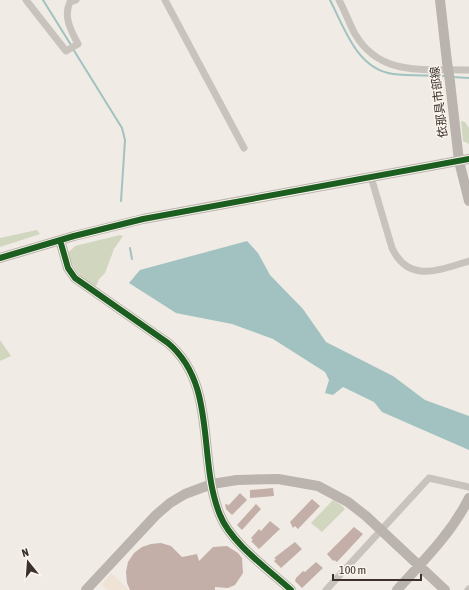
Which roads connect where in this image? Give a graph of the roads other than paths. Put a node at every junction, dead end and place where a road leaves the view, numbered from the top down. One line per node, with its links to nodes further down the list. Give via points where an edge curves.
1 (26, 0): 2 (street, via 67,50 78,44 66,15 70,2)
2 (76, 0)
3 (165, 0): 7 (street)
4 (339, 0): 6 (street, via 365,48 381,61 400,67)
5 (440, 0): 8 (street, 依那具市部線, bridge, via 447,62)
6 (469, 70)
7 (244, 148)
8 (464, 160): 9 (street); 10 (street, 依那具市部線)
9 (371, 177): 11 (street, via 143,219); 13 (street, via 397,259 416,271 427,272)
10 (469, 201)
11 (60, 240): 12 (street); 14 (street, via 68,268 75,278 168,343 187,364 199,396)
12 (0, 258)
13 (469, 261)
14 (212, 484): 17 (street, via 237,480 278,479 318,486 348,502); 19 (street, via 170,502); 20 (street, via 216,504 229,531)
15 (469, 487): 17 (street, via 429,478)
16 (469, 498): 18 (street, via 444,539)
17 (380, 531): 18 (street); 21 (street)
18 (419, 566): 22 (street); 23 (street)
19 (86, 590)
20 (291, 590)
21 (326, 590)
22 (397, 590)
23 (445, 590)

